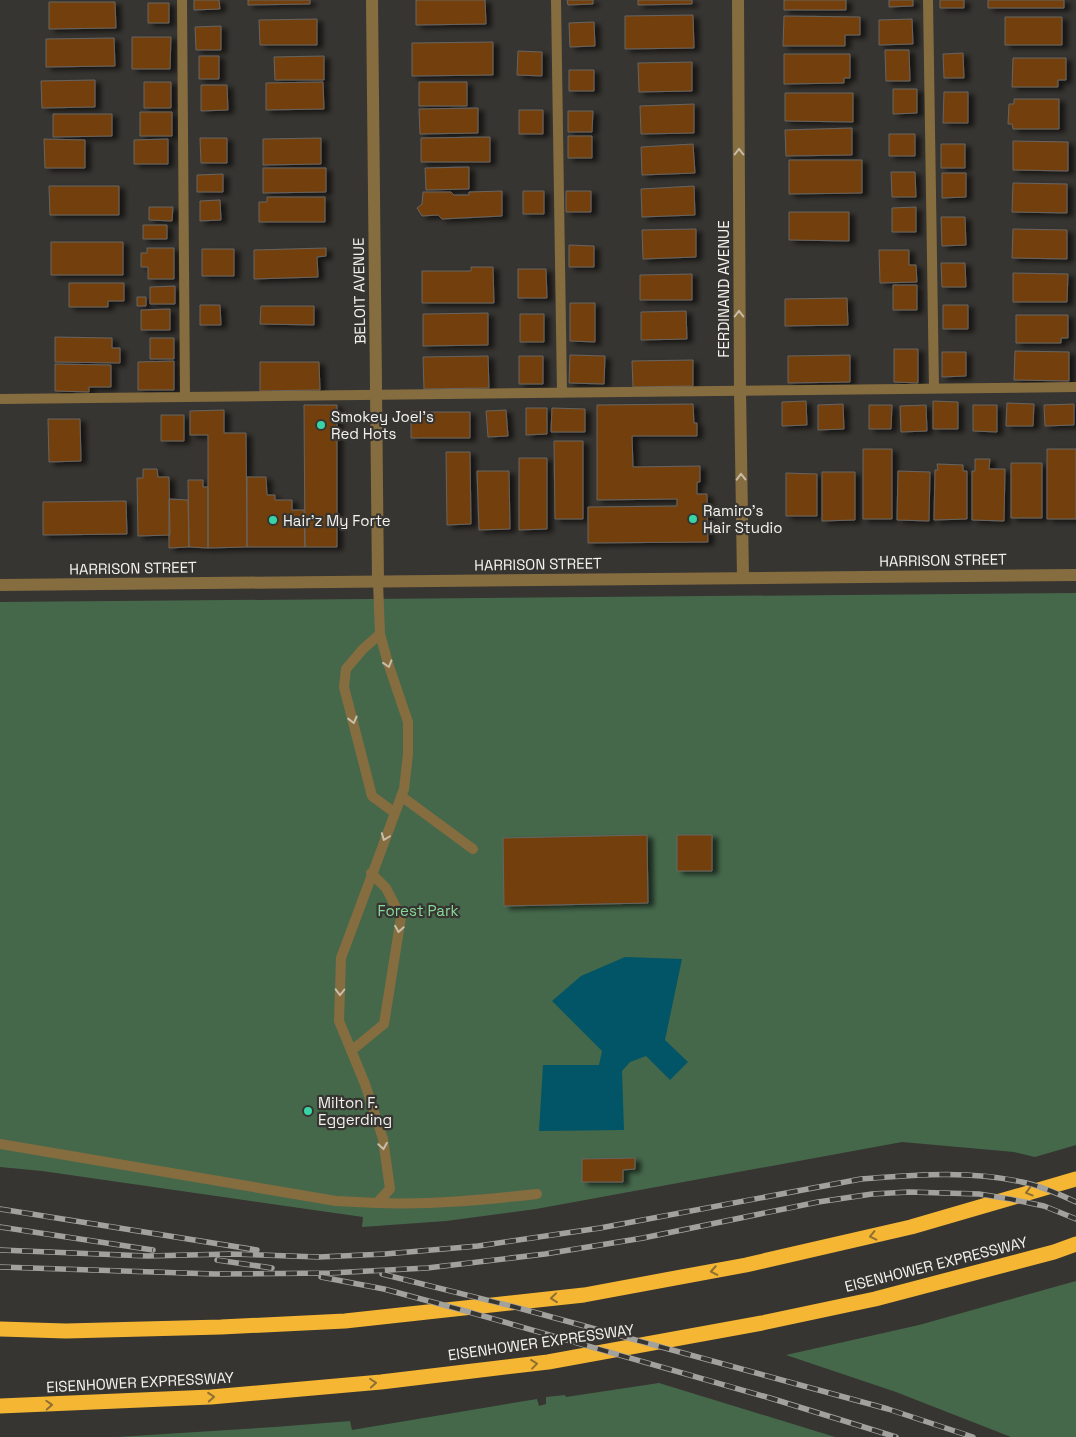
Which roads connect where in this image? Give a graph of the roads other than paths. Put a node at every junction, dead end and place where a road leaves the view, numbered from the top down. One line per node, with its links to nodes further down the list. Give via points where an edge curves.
1 (182, 0): 11 (lane)
2 (372, 0): 10 (street, BELOIT AVENUE)
3 (556, 0): 9 (lane)
4 (738, 0): 8 (street, FERDINAND AVENUE, one-way to 4)
5 (928, 0): 7 (lane)
6 (1076, 387): 7 (lane)
7 (934, 388): 8 (lane)
8 (740, 390): 9 (lane); 14 (street, FERDINAND AVENUE, one-way to 8)
9 (562, 392): 10 (lane)
10 (376, 394): 11 (lane); 16 (street, BELOIT AVENUE)
11 (185, 397): 12 (lane)
12 (0, 399)
13 (1076, 575): 14 (street, HARRISON STREET)
14 (742, 578): 16 (street, HARRISON STREET)
15 (0, 581): 17 (street)
16 (378, 582): 17 (street, HARRISON STREET); 18 (lane)
17 (0, 585)
18 (380, 634): 19 (lane, one-way to 19, via 408,722 408,754); 20 (lane, one-way to 20, via 346,669 344,687 372,796)
19 (401, 796): 20 (lane); 21 (lane)
20 (395, 813): 22 (lane, one-way to 22)
21 (473, 849)
22 (371, 873): 23 (lane, one-way to 23, via 340,958 339,1021); 23 (lane, one-way to 23, via 386,888 401,917 384,1024)
23 (351, 1051): 27 (lane, one-way to 27, via 383,1139 390,1189)
24 (0, 1144): 27 (lane, via 336,1201)
25 (1076, 1179): 29 (highway, one-way to 29, via 911,1227 746,1265 584,1295 345,1321 75,1331)
26 (537, 1194): 27 (lane, via 468,1202)
27 (377, 1203)
28 (1076, 1244): 30 (highway, EISENHOWER EXPRESSWAY, one-way to 28, via 212,1397 381,1382 548,1362 762,1324 875,1299)
29 (0, 1329)
30 (0, 1406)

